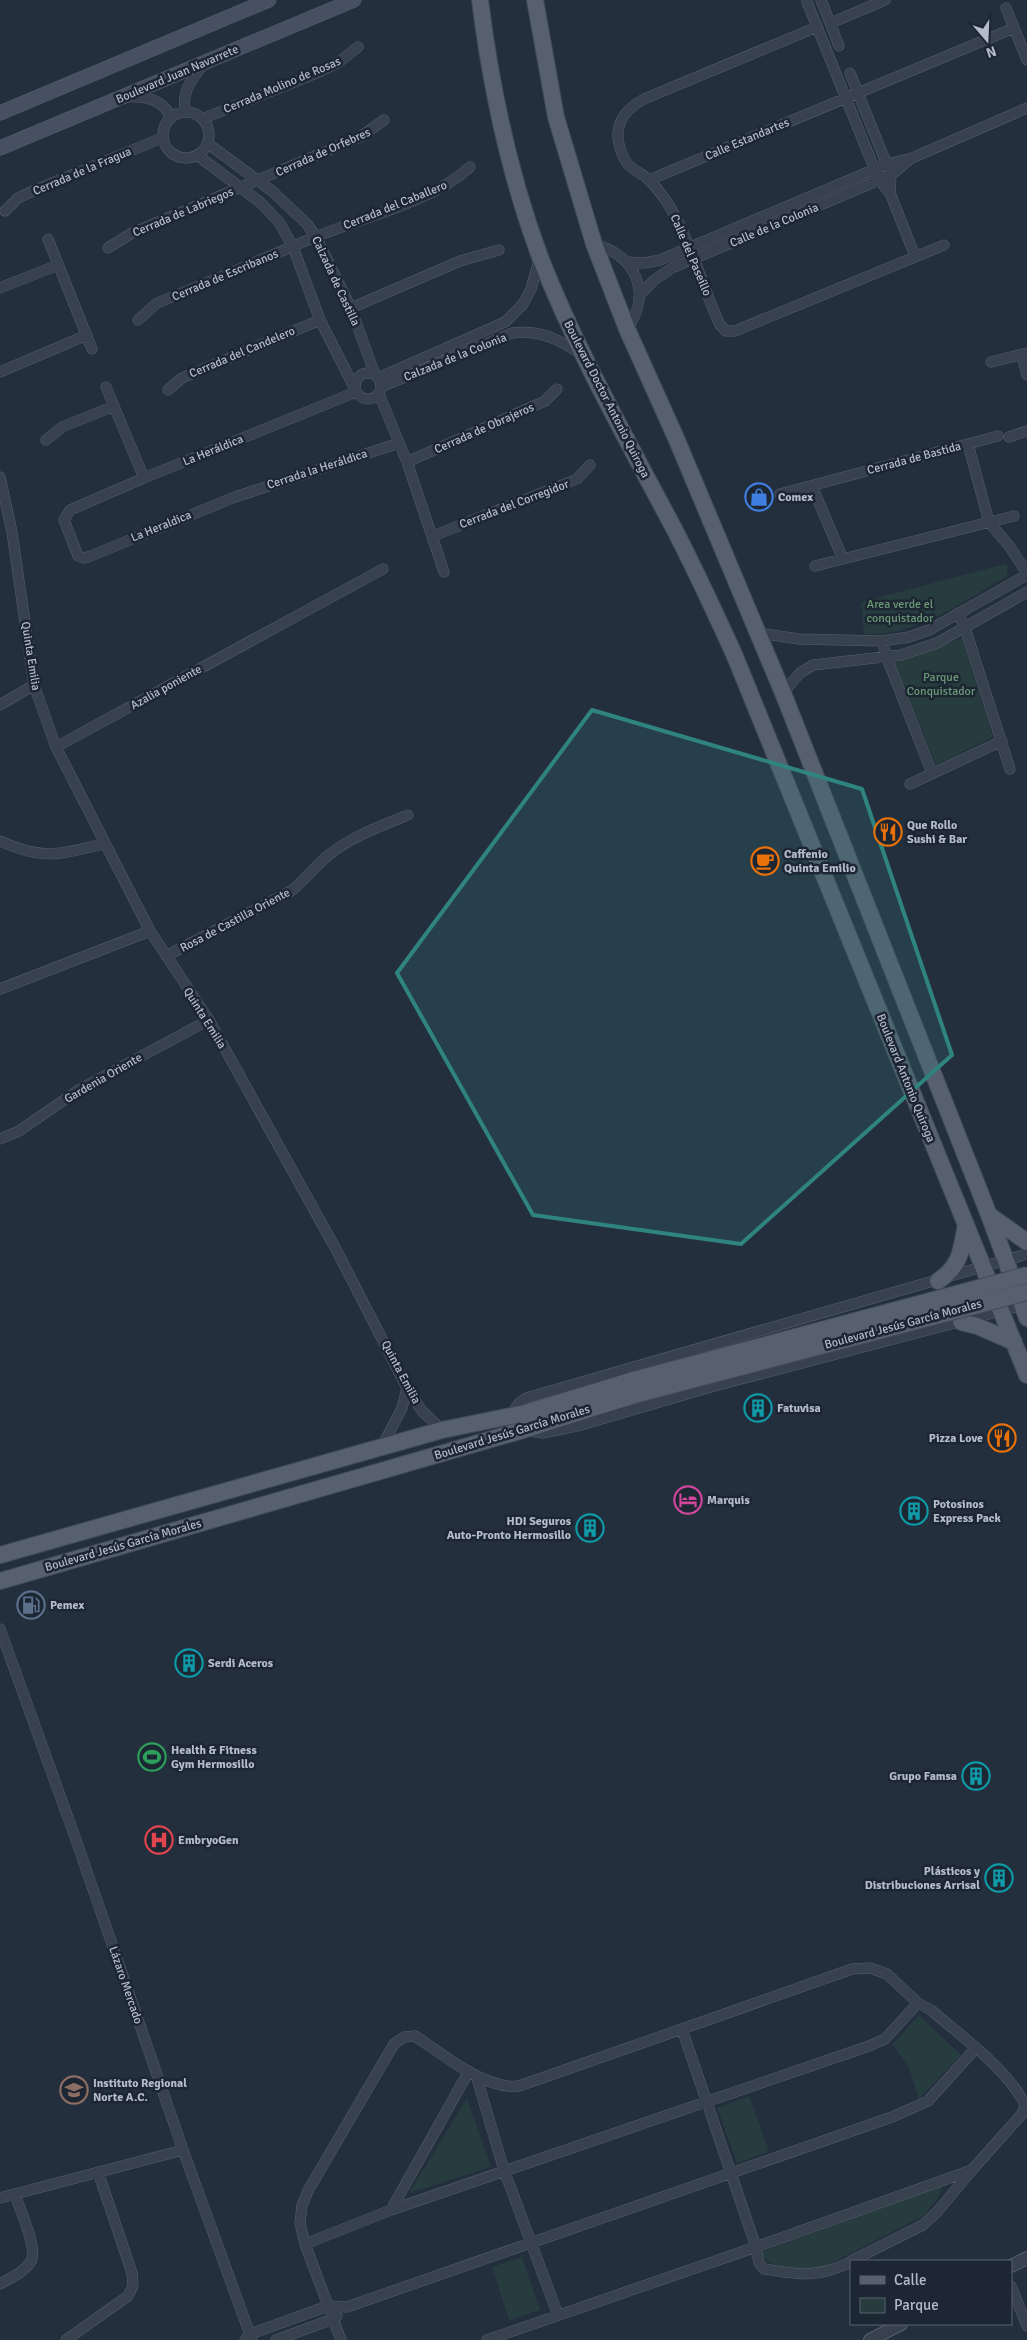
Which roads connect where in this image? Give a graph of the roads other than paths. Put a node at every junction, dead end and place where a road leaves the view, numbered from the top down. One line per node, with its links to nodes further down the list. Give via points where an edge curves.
1 (269, 0): 22 (main road)
2 (354, 0): 15 (main road, Boulevard Juan Navarrete)
3 (480, 0): 49 (main road, Boulevard Doctor Antonio Quiroga, via 488,60 510,166)
4 (535, 0): 43 (main road, via 556,117)
5 (821, 0): 9 (street)
6 (885, 0): 9 (street)
7 (807, 2): 10 (street)
8 (1006, 8): 11 (street)
9 (830, 23): 12 (street)
10 (817, 27): 19 (street); 35 (street, Calle del Paseíllo, via 631,106 618,128 619,147 629,166)
11 (1014, 28): 14 (street); 17 (street, Calle Estandartes)
12 (839, 46)
13 (358, 47): 24 (street, Cerrada Molino de Rosas, via 318,73)
14 (1027, 60)
15 (206, 62): 18 (main road, Boulevard Juan Navarrete); 21 (street, via 189,85)
16 (850, 73): 17 (street)
17 (858, 93): 19 (street, Calle Estandartes); 31 (street)
18 (122, 97): 23 (street, via 152,100 166,109); 28 (main road, Boulevard Juan Navarrete)
19 (846, 98): 33 (street); 35 (street, Calle Estandartes)
20 (1027, 108): 30 (street, Calle de la Colonia)
21 (186, 112): 23 (street); 24 (street)
22 (0, 113)
23 (170, 118): 26 (street)
24 (202, 119): 27 (street, via 208,130)
25 (384, 120): 37 (street, Cerrada de Orfebres, via 360,137)
26 (162, 138): 29 (street, via 175,156 190,158); 40 (street, Cerrada de la Fragua, via 37,189 18,198)
27 (208, 143): 29 (street); 37 (street, Calzada de Castilla)
28 (0, 148)
29 (197, 155): 38 (street, Calzada de Castilla)
30 (912, 158): 31 (street, Calle de la Colonia); 34 (street, Calle de la Colonia)
31 (887, 164): 33 (street, Calle de la Colonia); 34 (street)
32 (470, 167): 41 (street, Cerrada del Caballero, via 428,194)
33 (875, 169): 36 (street); 46 (street, Calle de la Colonia)
34 (891, 175): 36 (street, Calle de la Colonia); 39 (street)
35 (649, 180): 46 (street, Calle del Paseíllo, via 666,200)
36 (879, 180): 39 (street); 51 (street, Calle de la Colonia)
37 (259, 181): 38 (street, Cerrada de Labriegos); 41 (street, Calzada de Castilla, via 289,205)
38 (242, 188): 45 (street, Calzada de Castilla, via 272,214); 47 (street, Cerrada de Labriegos, via 132,233)
39 (890, 193): 50 (street)
40 (5, 211)
41 (316, 237): 45 (street, Cerrada de Escribanos); 56 (street, Calzada de Castilla)
42 (48, 239): 53 (street)
43 (594, 244): 52 (street, via 618,253); 60 (main road)
44 (944, 245): 50 (street, Calle del Paseíllo)
45 (293, 247): 58 (street, Cerrada de Escribanos, via 157,303); 59 (street, Calzada de Castilla)
46 (690, 247): 51 (street, Calle del Paseíllo); 52 (street, Calle de la Colonia, via 652,262)
47 (108, 248)
48 (499, 250): 56 (street, via 460,261)
49 (540, 256): 57 (street, Calzada de la Colonia, via 531,289); 65 (main road, Boulevard Doctor Antonio Quiroga)
50 (915, 256): 51 (street, Calle del Paseíllo, via 731,332 720,325)
51 (695, 259): 55 (street, Calle de la Colonia, via 663,273)
52 (627, 262): 55 (street, via 636,278)
53 (58, 265): 54 (street); 62 (street)
54 (0, 288)
55 (640, 296): 60 (street, Calle de la Colonia, via 636,314)
56 (351, 308): 69 (street, Calzada de Castilla)
57 (513, 315): 61 (street); 69 (street, Calzada de la Colonia, via 486,332)
58 (138, 320)
59 (320, 320): 71 (street, Calzada de Castilla); 73 (street, Cerrada del Candelero, via 182,378)
60 (627, 329): 100 (main road)
61 (521, 332): 65 (street, Calzada de la Colonia, via 547,336); 69 (street, Calzada de la Colonia)
62 (87, 335): 63 (street); 67 (street)
63 (92, 349)
64 (1025, 354): 66 (street); 68 (street)
65 (583, 356): 107 (main road, Boulevard Doctor Antonio Quiroga, via 698,575)
66 (991, 362)
67 (0, 372)
68 (1027, 375)
69 (378, 384): 71 (street, via 374,398 364,399); 71 (street, via 370,373 359,376); 79 (street, Calzada de Castilla)
70 (106, 386): 74 (street)
71 (355, 389): 84 (street, La Heráldica)
72 (557, 389): 81 (street, Cerrada de Obrajeros, via 545,401)
73 (168, 390)
74 (114, 406): 78 (street, via 62,428); 84 (street)
75 (1027, 431): 77 (street)
76 (998, 436): 80 (street)
77 (1009, 437)
78 (46, 440)
79 (399, 443): 81 (street, Calzada de Castilla); 87 (street, Cerrada la Heráldica)
80 (968, 444): 85 (street, Cerrada de Bastida); 89 (street, Cerrada de Bastida)
81 (408, 462): 90 (street, Calzada de Castilla)
82 (590, 464): 90 (street, Cerrada del Corregidor, via 578,479)
83 (0, 477): 103 (street, Quinta Emilia, via 12,532)
84 (144, 478): 91 (street, La Heráldica, via 70,510 64,520 78,556)
85 (812, 486): 86 (street, Cerrada de Bastida); 92 (street)
86 (780, 494)
87 (235, 496): 91 (street, La Heraldica)
88 (1014, 516): 89 (street)
89 (989, 522): 92 (street); 96 (street, Cerrada de Bastida)
90 (433, 536): 95 (street, Calzada de Castilla)
91 (88, 557)
92 (843, 559): 93 (street)
93 (814, 566)
94 (383, 569): 108 (street, Azalia poniente)
95 (444, 572)
96 (1027, 574): 98 (street)
97 (1027, 592): 99 (street)
98 (958, 613): 99 (street); 101 (street, via 929,630)
99 (966, 628): 102 (street, via 937,643); 106 (street)
100 (759, 633): 101 (street, via 798,639); 104 (main road)
101 (882, 641): 102 (street)
102 (887, 658): 104 (street, via 813,665 800,673); 110 (street)
103 (34, 685): 105 (street); 108 (street, Quinta Emilia)
104 (783, 692): 113 (main road)
105 (0, 704)
106 (1002, 741): 109 (street); 110 (street)
107 (771, 745): 111 (main road, Boulevard Doctor Antonio Quiroga); 113 (main road, via 785,764 803,803 808,806)
108 (56, 747): 116 (street, Quinta Emilia)
109 (1010, 768)
110 (932, 773): 112 (street)
111 (786, 781): 123 (main road, Boulevard Antonio Quiroga)
112 (910, 784)
113 (825, 802): 122 (main road)
114 (408, 814): 118 (street, Rosa de Castilla Oriente, via 349,842 325,858 305,881 291,891)
115 (0, 841): 116 (street, via 23,852 52,856)
116 (104, 844): 117 (street, Quinta Emilia)
117 (150, 931): 118 (street, Quinta Emilia); 119 (street)
118 (166, 956): 120 (street, Quinta Emilia)
119 (0, 990)
120 (209, 1020): 121 (street, Gardenia Oriente, via 80,1088 20,1131); 137 (street, Quinta Emilia, via 338,1253)
121 (0, 1139)
122 (989, 1215): 124 (main road); 126 (main road)
123 (966, 1224): 127 (main road, Boulevard Antonio Quiroga); 129 (main road, via 956,1264)
124 (1027, 1242)
125 (1027, 1254): 126 (street)
126 (1006, 1260): 127 (street); 131 (main road)
127 (984, 1266): 129 (street); 132 (main road, Boulevard Antonio Quiroga)
128 (1027, 1275): 138 (main road, Boulevard Jesús García Morales, bridge)
129 (938, 1281): 130 (street)
130 (911, 1287): 134 (street, via 919,1288 926,1296 932,1314); 139 (street, via 526,1398)
131 (1026, 1305): 132 (street); 138 (main road, Boulevard Jesús García Morales, bridge)
132 (1002, 1312): 133 (street); 135 (main road, Boulevard Antonio Quiroga)
133 (961, 1322): 134 (street); 135 (main road)
134 (916, 1333): 141 (street, via 581,1425 543,1433)
135 (1014, 1342): 136 (main road, Boulevard Antonio Quiroga)
136 (1027, 1375)
137 (407, 1388): 140 (street, Quinta Emilia, via 422,1410); 142 (street, via 402,1408)
138 (632, 1388): 139 (main road, Boulevard Jesús García Morales); 141 (main road, Boulevard Jesús García Morales)
139 (510, 1416): 140 (main road, Boulevard Jesús García Morales)
140 (442, 1430): 142 (main road, Boulevard Jesús García Morales)
141 (523, 1430): 144 (main road, Boulevard Jesús García Morales)
142 (381, 1448): 143 (main road, Boulevard Jesús García Morales)
143 (0, 1556)
144 (0, 1581)
145 (0, 1629): 151 (street, Lázaro Mercado)
146 (918, 2004): 147 (street, via 887,1974 870,1968 852,1969); 148 (street, via 931,2010); 150 (street, via 885,2039)
147 (682, 2029): 149 (street, via 518,2086 494,2084); 150 (street)
148 (975, 2049): 153 (street, via 999,2070 1025,2105 1022,2114); 155 (street, via 928,2101)
149 (473, 2073): 152 (street); 158 (street); 160 (street, via 415,2036 404,2037 394,2044 309,2189 302,2205 300,2223)
150 (706, 2102): 152 (street); 155 (street)
151 (183, 2150): 154 (street); 174 (street, Lázaro Mercado)
152 (504, 2170): 158 (street); 159 (street)
153 (972, 2170): 161 (street); 163 (street, via 923,2225)
154 (98, 2172): 156 (street); 175 (street, via 132,2273 132,2286 128,2296)
155 (729, 2173): 159 (street); 161 (street)
156 (16, 2194): 157 (street); 166 (street, via 33,2250 32,2260)
157 (0, 2198)
158 (391, 2210): 160 (street)
159 (530, 2243): 169 (street); 170 (street)
160 (306, 2244): 168 (street)
161 (756, 2247): 164 (street, via 764,2269 794,2274 815,2275); 170 (street)
162 (1027, 2258): 165 (street)
163 (853, 2260)
164 (850, 2262)
165 (1012, 2266)
166 (0, 2284)
167 (1012, 2288): 173 (street)
168 (328, 2306): 169 (street); 171 (street); 174 (street)
169 (347, 2307): 171 (street)
170 (558, 2315): 178 (street)
171 (333, 2319): 176 (street); 177 (street)
172 (899, 2325): 179 (street)
173 (1027, 2326)
174 (249, 2338)
175 (66, 2340)
176 (276, 2340)
177 (341, 2340)
178 (487, 2340)
179 (870, 2340)

